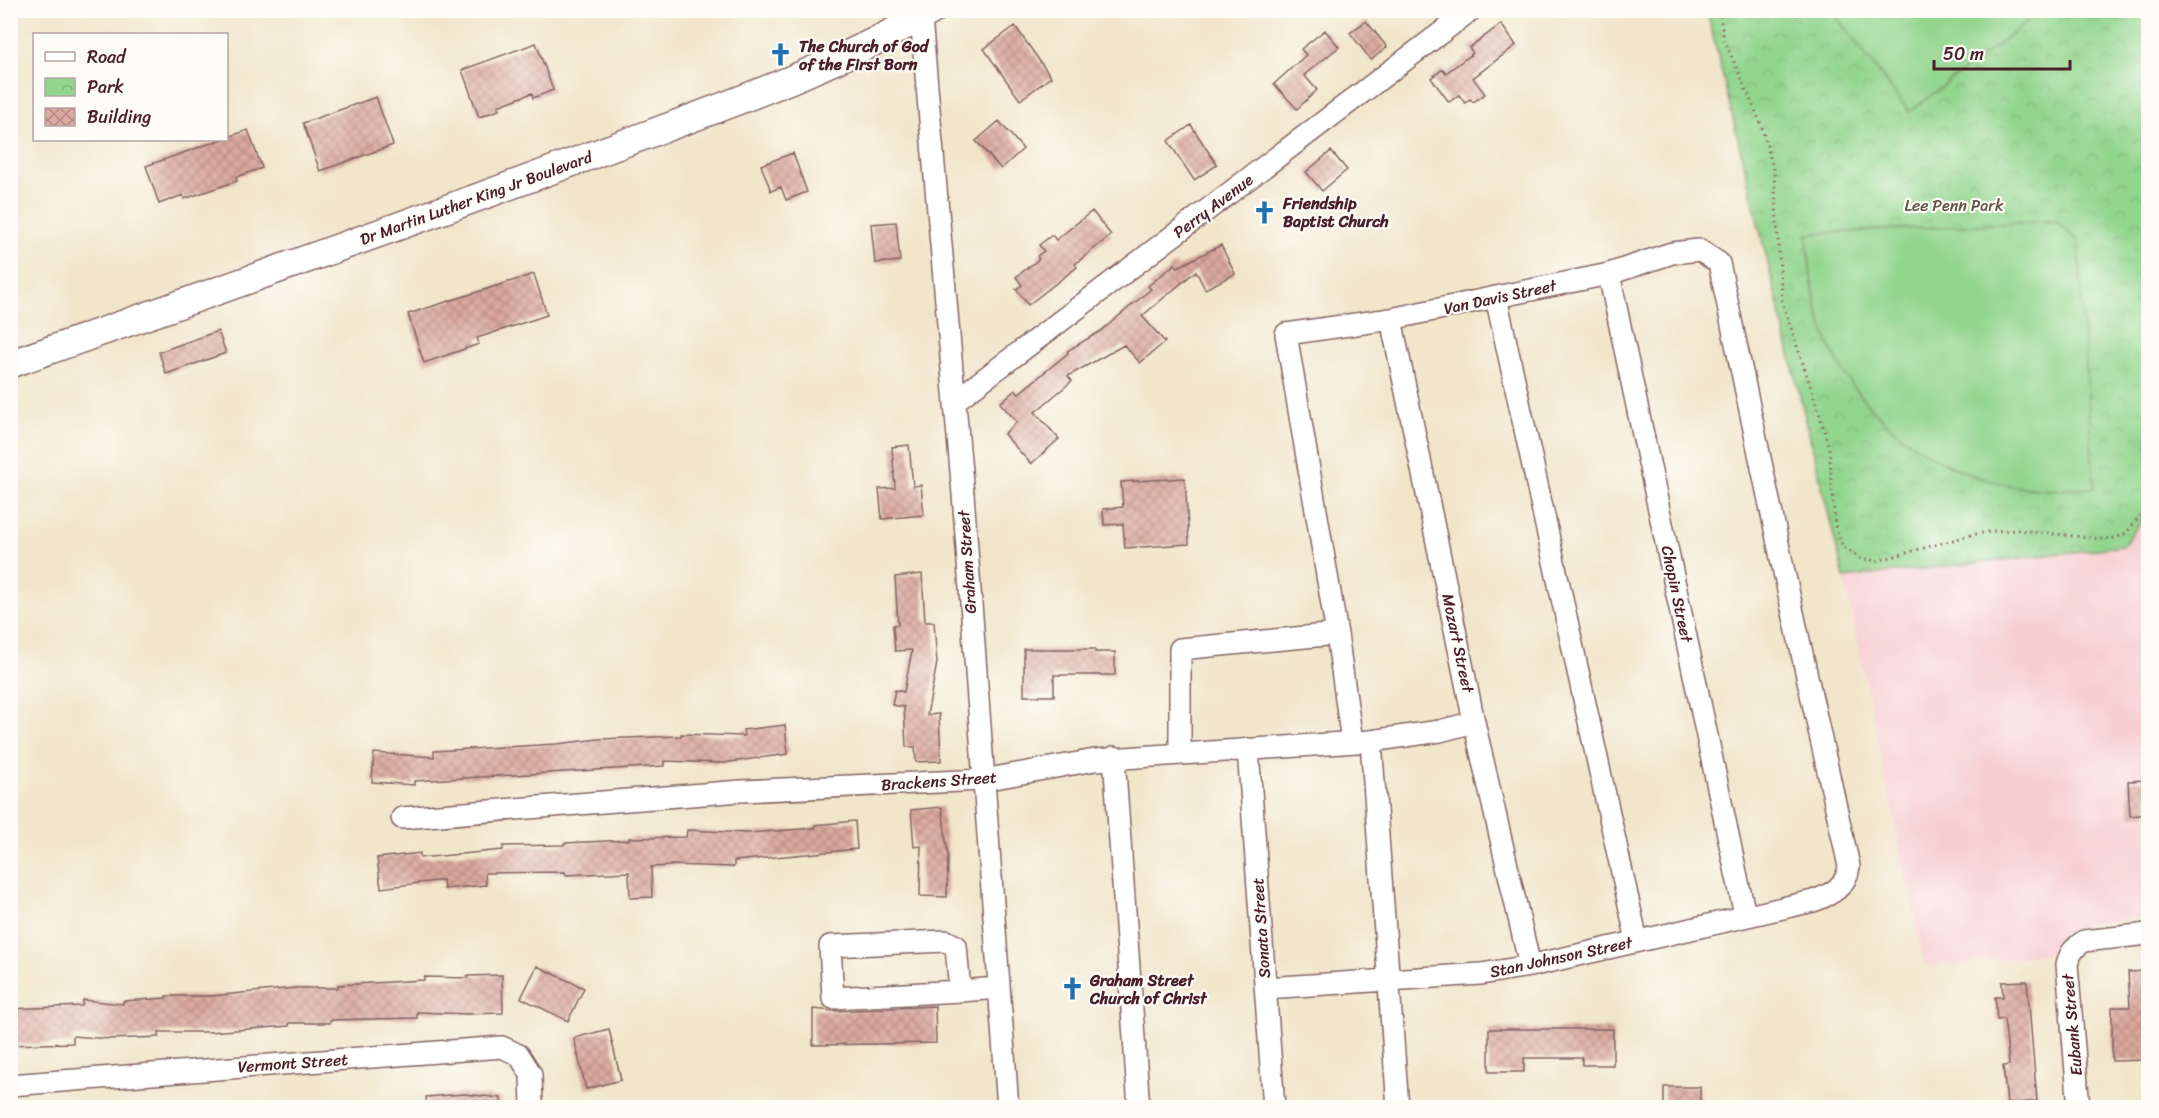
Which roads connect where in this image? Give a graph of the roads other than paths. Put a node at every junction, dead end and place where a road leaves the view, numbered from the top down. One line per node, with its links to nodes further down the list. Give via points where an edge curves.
1 (1471, 10): 7 (street, Perry Avenue)
2 (927, 14): 6 (main road, Dr Martin Luther King Jr Boulevard, via 784,82 483,196); 7 (street, Graham Street)
3 (1609, 274): 4 (street, Van Davis Street); 16 (street, Chopin Street); 16 (street, Van Davis Street, via 1672,253 1699,250 1719,263 1849,866 1848,877 1830,896)
4 (1496, 297): 5 (street, Van Davis Street); 18 (street)
5 (1391, 319): 8 (street, Van Davis Street, via 1286,334); 9 (street, Mozart Street)
6 (10, 364)
7 (955, 401): 14 (street, Graham Street)
8 (1336, 634): 10 (street); 12 (street, via 1180,649)
9 (1474, 722): 10 (street, Brackens Street); 19 (street, Mozart Street)
10 (1362, 742): 11 (street, Brackens Street); 20 (street)
11 (1248, 749): 12 (street, Brackens Street); 22 (street, Sonata Street)
12 (1180, 753): 13 (street, Brackens Street)
13 (1114, 757): 14 (street, Brackens Street); 27 (street)
14 (983, 780): 15 (street, Brackens Street, via 741,791); 21 (street, Graham Street)
15 (402, 818)
16 (1745, 915): 18 (street, Stan Johnson Street)
17 (2148, 934): 30 (street, Eubank Street, via 2084,942 2069,955)
18 (1637, 940): 19 (street, Stan Johnson Street)
19 (1530, 966): 20 (street, Stan Johnson Street, via 1481,974)
20 (1389, 980): 22 (street, Stan Johnson Street); 29 (street)
21 (999, 988): 23 (street); 26 (street, Graham Street)
22 (1265, 988): 28 (street, Sonata Street)
23 (960, 991): 23 (street, via 958,953 956,946 946,941 830,946 833,998)
24 (10, 1085): 25 (street, Vermont Street, via 501,1047 519,1055 531,1074)
25 (532, 1107)
26 (1008, 1107)
27 (1139, 1107)
28 (1274, 1107)
29 (1398, 1107)
30 (2079, 1107)

